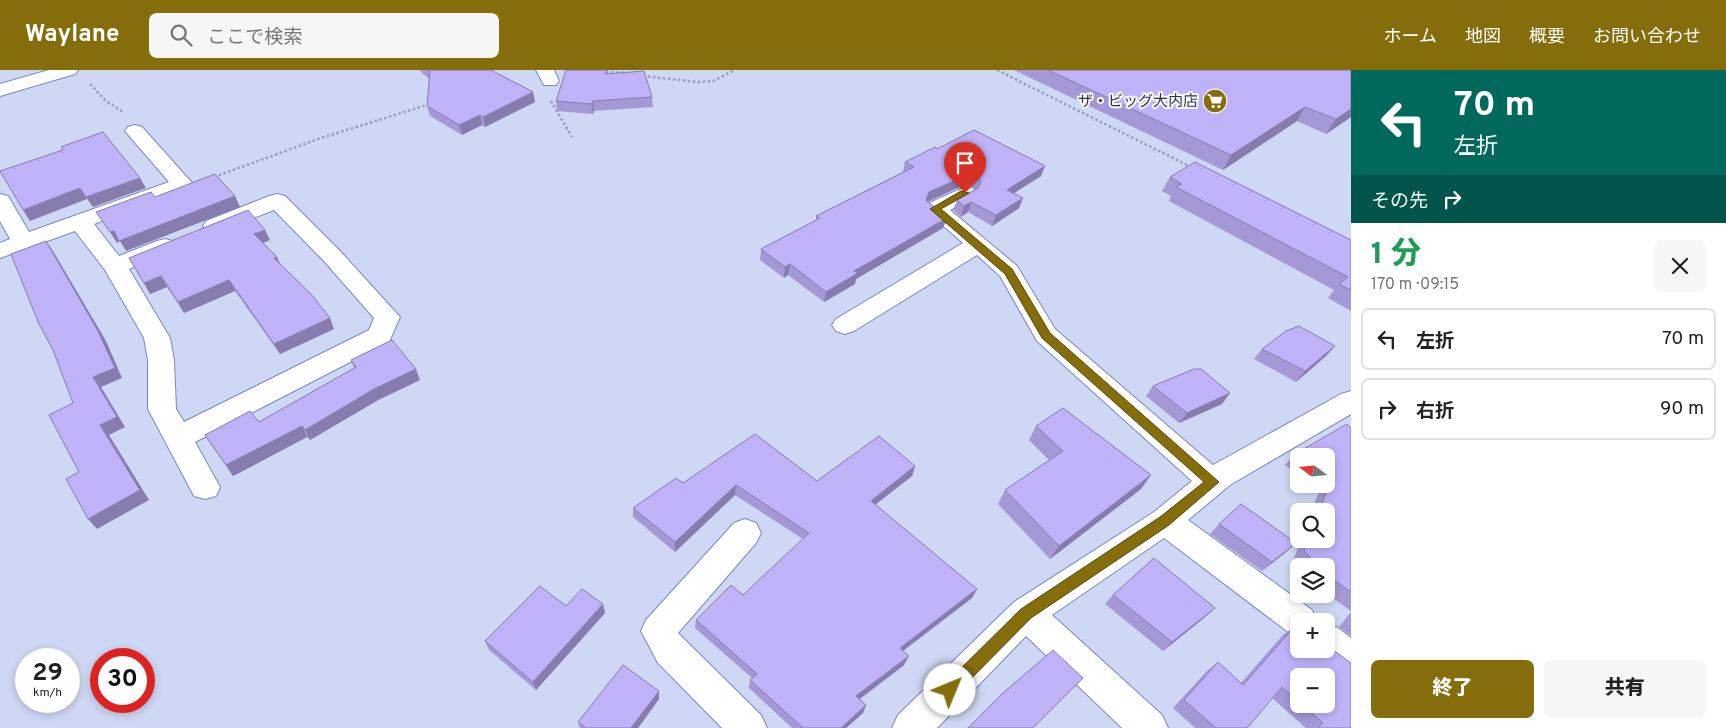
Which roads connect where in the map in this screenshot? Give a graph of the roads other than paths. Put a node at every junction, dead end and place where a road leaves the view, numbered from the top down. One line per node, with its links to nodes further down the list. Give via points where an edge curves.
1 (69, 70): 2 (street)
2 (0, 90)
3 (135, 131): 6 (street, via 182,184)
4 (965, 193): 8 (street, via 935,209)
5 (0, 201): 7 (street)
6 (80, 222): 7 (street); 10 (street)
7 (22, 243): 9 (street)
8 (978, 244): 11 (street); 14 (street, via 1009,272 1046,335)
9 (0, 251)
10 (115, 266): 13 (street, via 157,338 162,409); 13 (street, via 277,201 387,317 380,336)
11 (845, 325)
12 (1351, 402): 14 (street)
13 (178, 438): 15 (street)
14 (1212, 482): 16 (street)
15 (205, 488)
16 (1165, 521): 18 (street); 19 (street)
17 (745, 533): 22 (street, via 658,631 670,651)
18 (1026, 613): 23 (street); 24 (street)
19 (1290, 614)
20 (1335, 647): 21 (street)
21 (1351, 659)
22 (748, 728)
23 (911, 728)
24 (1149, 728)

